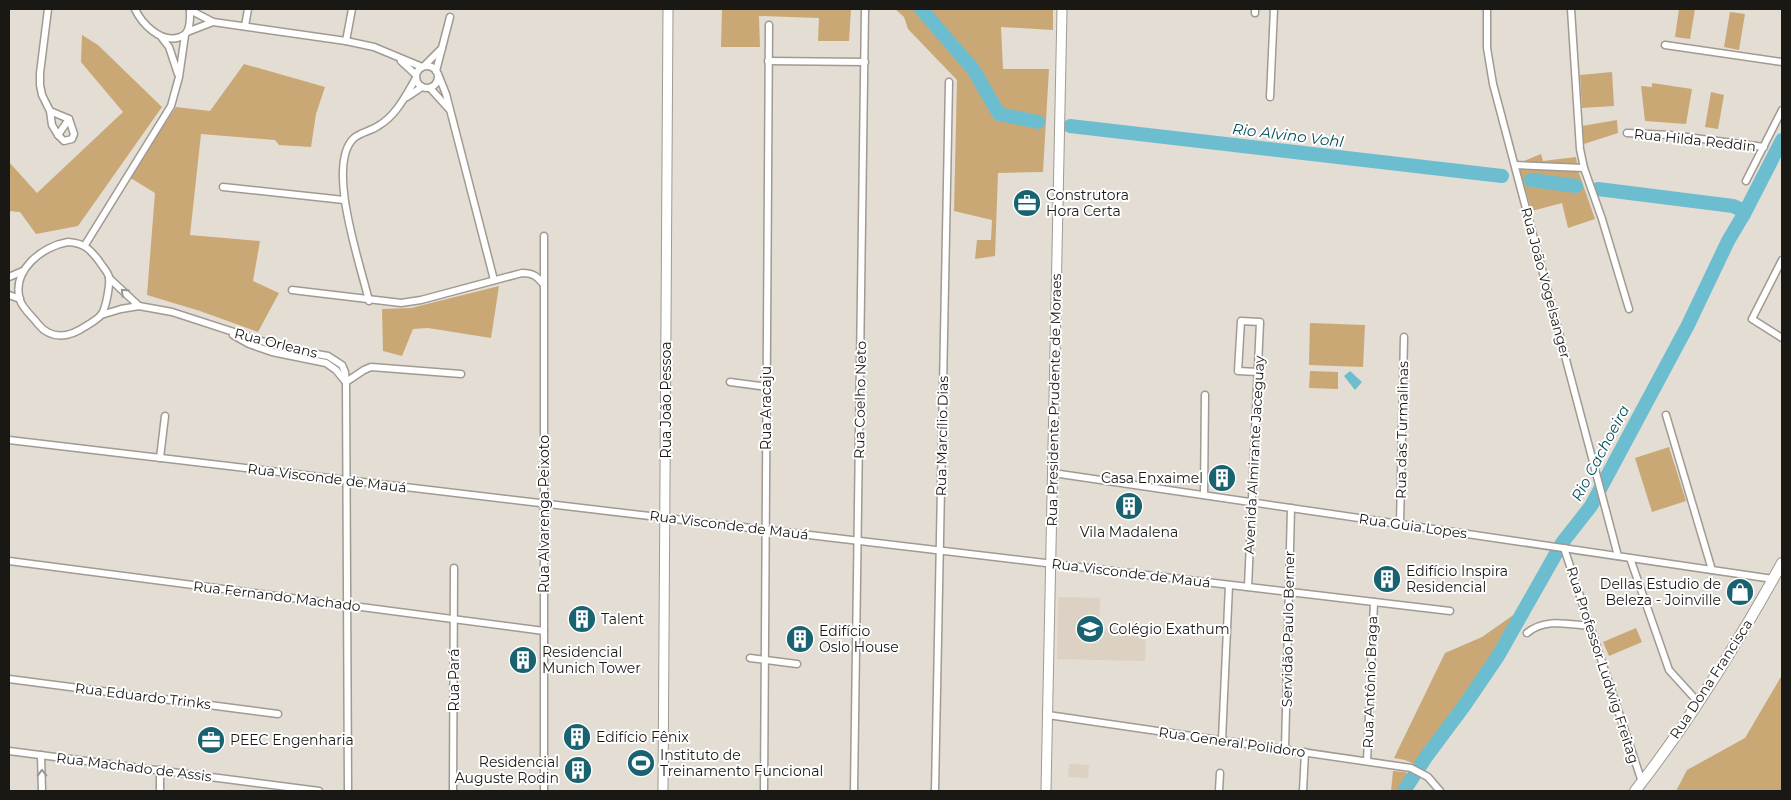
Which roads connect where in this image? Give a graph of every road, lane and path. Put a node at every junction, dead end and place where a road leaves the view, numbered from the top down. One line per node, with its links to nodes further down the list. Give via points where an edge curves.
1 (48, 9): 36 (street, via 40,72 42,95)
2 (135, 9): 17 (street)
3 (190, 9): 13 (street); 16 (street)
4 (248, 9): 15 (street)
5 (352, 9): 18 (street)
6 (668, 9): 79 (main road, Rua João Pessoa)
7 (866, 9): 23 (street, Rua Coelho Neto)
8 (1062, 9): 73 (main road, Rua Presidente Prudente de Moraes)
9 (1274, 9): 32 (street)
10 (1487, 9): 41 (street, Rua João Vogelsanger, via 1489,63)
11 (1571, 9): 42 (street)
12 (450, 17): 19 (street)
13 (213, 22): 15 (street); 16 (street)
14 (769, 25): 22 (street, Rua Aracaju)
15 (245, 26): 18 (street)
16 (186, 33): 17 (street, via 177,38); 27 (street)
17 (162, 38): 27 (street, via 169,47)
18 (346, 42): 21 (street)
19 (444, 45): 25 (street); 26 (street)
20 (1664, 46): 24 (street)
21 (396, 57): 25 (street); 28 (street)
22 (768, 61): 23 (street); 67 (street, Rua Aracaju)
23 (865, 62): 82 (street, Rua Coelho Neto)
24 (1782, 62)
25 (423, 67): 26 (street, via 431,66); 28 (street)
26 (437, 73): 31 (street, via 436,84); 34 (street)
27 (179, 77): 47 (street, via 171,106)
28 (416, 77): 30 (street); 33 (street)
29 (949, 82): 84 (street, Rua Marcílio Dias)
30 (422, 87): 31 (street); 33 (street)
31 (430, 88): 34 (street)
32 (1270, 97)
33 (404, 99): 45 (street, via 390,118 360,134 350,144 343,168)
34 (449, 110): 52 (street)
35 (1782, 110): 40 (street)
36 (50, 111): 37 (street); 39 (street, via 52,125)
37 (69, 119): 39 (street); 39 (street, via 74,134 72,139 64,140)
38 (1627, 132): 40 (street, Rua Hilda Reddin)
39 (58, 135)
40 (1764, 147): 43 (street)
41 (1515, 165): 42 (street); 85 (street, Rua João Vogelsanger)
42 (1584, 168): 59 (street)
43 (1746, 181)
44 (223, 187): 45 (street)
45 (344, 200): 57 (street)
46 (544, 236): 53 (street, Rua Alvarenga Peixoto)
47 (85, 245): 49 (street, via 58,244); 51 (street)
48 (1782, 260): 62 (street, via 1752,319)
49 (23, 271): 50 (street); 56 (street)
50 (9, 277)
51 (109, 278): 58 (street, one-way to 51); 60 (street)
52 (494, 280): 53 (street, via 530,273); 57 (street, via 410,302)
53 (544, 284): 77 (street, Rua Alvarenga Peixoto)
54 (292, 290): 57 (street)
55 (9, 295): 56 (street)
56 (20, 299): 60 (street, via 40,326 55,335 76,333)
57 (369, 301)
58 (139, 306): 60 (street, Rua Orleans); 65 (street, Rua Orleans, via 190,317 283,348 328,356 342,366)
59 (1629, 309)
60 (101, 315)
61 (1404, 337): 80 (street, Rua das Turmalinas)
62 (1782, 338)
63 (1258, 372): 63 (street, Avenida Almirante Jaceguay, via 1260,322 1241,321 1238,371); 76 (street, Avenida Almirante Jaceguay)
64 (461, 374): 65 (street, via 371,367)
65 (346, 382): 74 (street)
66 (730, 382): 67 (street)
67 (767, 387): 81 (street, Rua Aracaju)
68 (1205, 395): 75 (street)
69 (1666, 415): 91 (street)
70 (165, 416): 72 (street)
71 (9, 440): 72 (street, Rua Visconde de Mauá)
72 (160, 458): 74 (street, Rua Visconde de Mauá)
73 (1053, 473): 75 (street, Rua Guia Lopes); 89 (main road, Rua Presidente Prudente de Moraes)
74 (347, 480): 77 (street, Rua Visconde de Mauá); 97 (street)
75 (1204, 495): 76 (street, Rua Guia Lopes)
76 (1252, 502): 78 (street, Rua Guia Lopes); 94 (street, Avenida Almirante Jaceguay)
77 (544, 504): 79 (street, Rua Visconde de Mauá); 101 (street, Rua Alvarenga Peixoto)
78 (1291, 508): 80 (street, Rua Guia Lopes); 95 (street, Servidão Paulo Berner)
79 (665, 518): 81 (street, Rua Visconde de Mauá); 126 (main road, Rua João Pessoa)
80 (1400, 524): 83 (street, Rua Guia Lopes)
81 (766, 530): 82 (street, Rua Visconde de Mauá); 104 (street, Rua Aracaju)
82 (858, 541): 84 (street, Rua Visconde de Mauá); 128 (street, Rua Coelho Neto)
83 (1560, 547): 85 (street, Rua Guia Lopes); 100 (street, Rua Professor Ludwig Freitag)
84 (940, 550): 89 (street, Rua Visconde de Mauá); 129 (street, Rua Marcílio Dias)
85 (1618, 556): 86 (street, Rua Guia Lopes)
86 (1630, 558): 91 (street, Rua Guia Lopes); 107 (street, via 1669,670)
87 (9, 561): 97 (street, Rua Fernando Machado)
88 (1782, 563): 92 (main road, Rua Dona Francisca)
89 (1051, 564): 93 (street, Rua Visconde de Mauá); 109 (main road, Rua Presidente Prudente de Moraes)
90 (454, 568): 99 (street, Rua Pará)
91 (1712, 570): 92 (street, Rua Guia Lopes)
92 (1773, 579): 107 (main road, Rua Dona Francisca)
93 (1229, 585): 94 (street, Rua Visconde de Mauá); 110 (street)
94 (1248, 587): 95 (street, Rua Visconde de Mauá)
95 (1289, 592): 96 (street, Rua Visconde de Mauá); 111 (street, Servidão Paulo Berner)
96 (1374, 602): 98 (street, Rua Visconde de Mauá); 115 (street, Rua Antônio Braga)
97 (347, 605): 99 (street, Rua Fernando Machado); 123 (street)
98 (1450, 611)
99 (454, 620): 101 (street, Rua Fernando Machado); 124 (street, Rua Pará)
100 (1590, 626): 102 (street, via 1547,623); 118 (street, Rua Professor Ludwig Freitag)
101 (544, 631): 125 (street, Rua Alvarenga Peixoto)
102 (1526, 633)
103 (750, 658): 104 (street)
104 (765, 660): 105 (street); 127 (street, Rua Aracaju)
105 (797, 664)
106 (9, 679): 108 (street, Rua Eduardo Trinks)
107 (1698, 702): 118 (main road, Rua Dona Francisca)
108 (278, 714)
109 (1048, 715): 110 (street, Rua General Polidoro); 130 (main road, Rua Presidente Prudente de Moraes)
110 (1222, 740): 111 (street, Rua General Polidoro)
111 (1285, 749): 113 (street, Rua General Polidoro)
112 (9, 751): 114 (street, Rua Machado de Assis)
113 (1305, 752): 115 (street, Rua General Polidoro); 132 (street)
114 (41, 755): 116 (street, Rua Machado de Assis); 120 (street, one-way to 114)
115 (1367, 761): 133 (street, Rua General Polidoro, via 1418,770)
116 (160, 770): 119 (street, Rua Machado de Assis); 121 (street)
117 (1220, 773): 131 (street)
118 (1642, 782): 134 (main road, Rua Dona Francisca)
119 (275, 788): 122 (street, Rua Machado de Assis)
120 (42, 791)
121 (160, 791)
122 (318, 791)
123 (348, 791)
124 (453, 791)
125 (544, 791)
126 (663, 791)
127 (764, 791)
128 (854, 791)
129 (936, 791)
130 (1046, 791)
131 (1219, 791)
132 (1303, 791)
133 (1440, 791)
134 (1635, 791)

